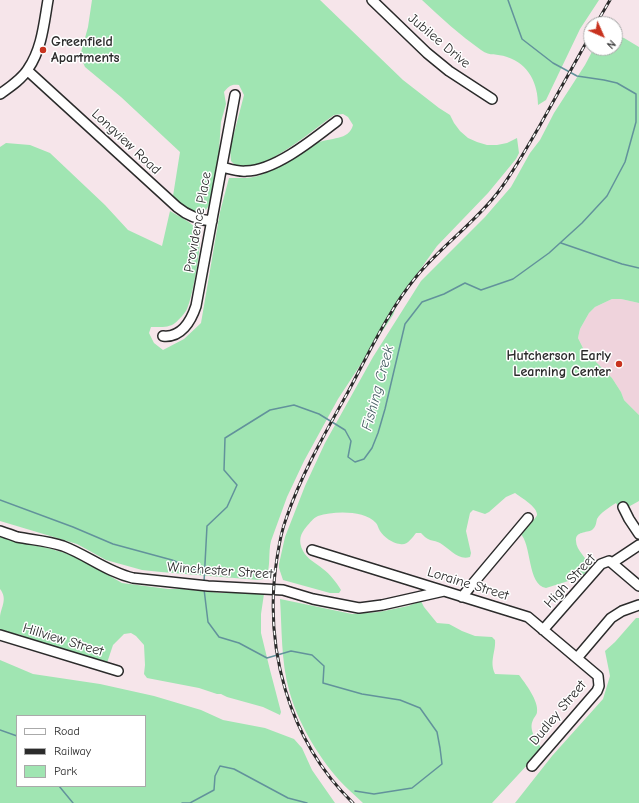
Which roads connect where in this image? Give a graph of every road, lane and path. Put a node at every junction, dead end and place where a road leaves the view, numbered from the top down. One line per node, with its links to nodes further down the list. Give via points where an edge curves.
1 (48, 0): 3 (street, via 40,43)
2 (372, 0): 6 (street, Jubilee Drive, via 443,67)
3 (28, 71): 4 (street); 9 (street, Longview Road, via 177,207 190,216)
4 (0, 94)
5 (235, 95): 8 (street, Providence Place)
6 (492, 98)
7 (337, 121): 8 (street, via 301,148 262,168 240,171)
8 (222, 167): 9 (street, Providence Place)
9 (212, 221): 10 (street, Providence Place, via 194,311 180,331 173,336)
10 (163, 336)
11 (623, 507): 14 (street)
12 (528, 518): 20 (street)
13 (0, 531): 19 (street, Winchester Street, via 64,547 122,575 205,586 282,590 359,608)
14 (639, 534)
15 (639, 545): 17 (street, High Street)
16 (312, 550): 19 (street, Loraine Street)
17 (612, 563): 18 (street); 22 (street, High Street, via 609,561 602,564)
18 (639, 586)
19 (444, 592): 20 (street, Loraine Street)
20 (462, 597): 22 (street, Loraine Street, via 528,617)
21 (639, 604): 24 (street, via 611,618)
22 (543, 630): 24 (street, Loraine Street)
23 (0, 635): 25 (street, Hillview Street)
24 (577, 658): 26 (street, Loraine Street)
25 (118, 671)
26 (598, 676): 27 (street, Dudley Street, via 597,691)
27 (532, 766)

